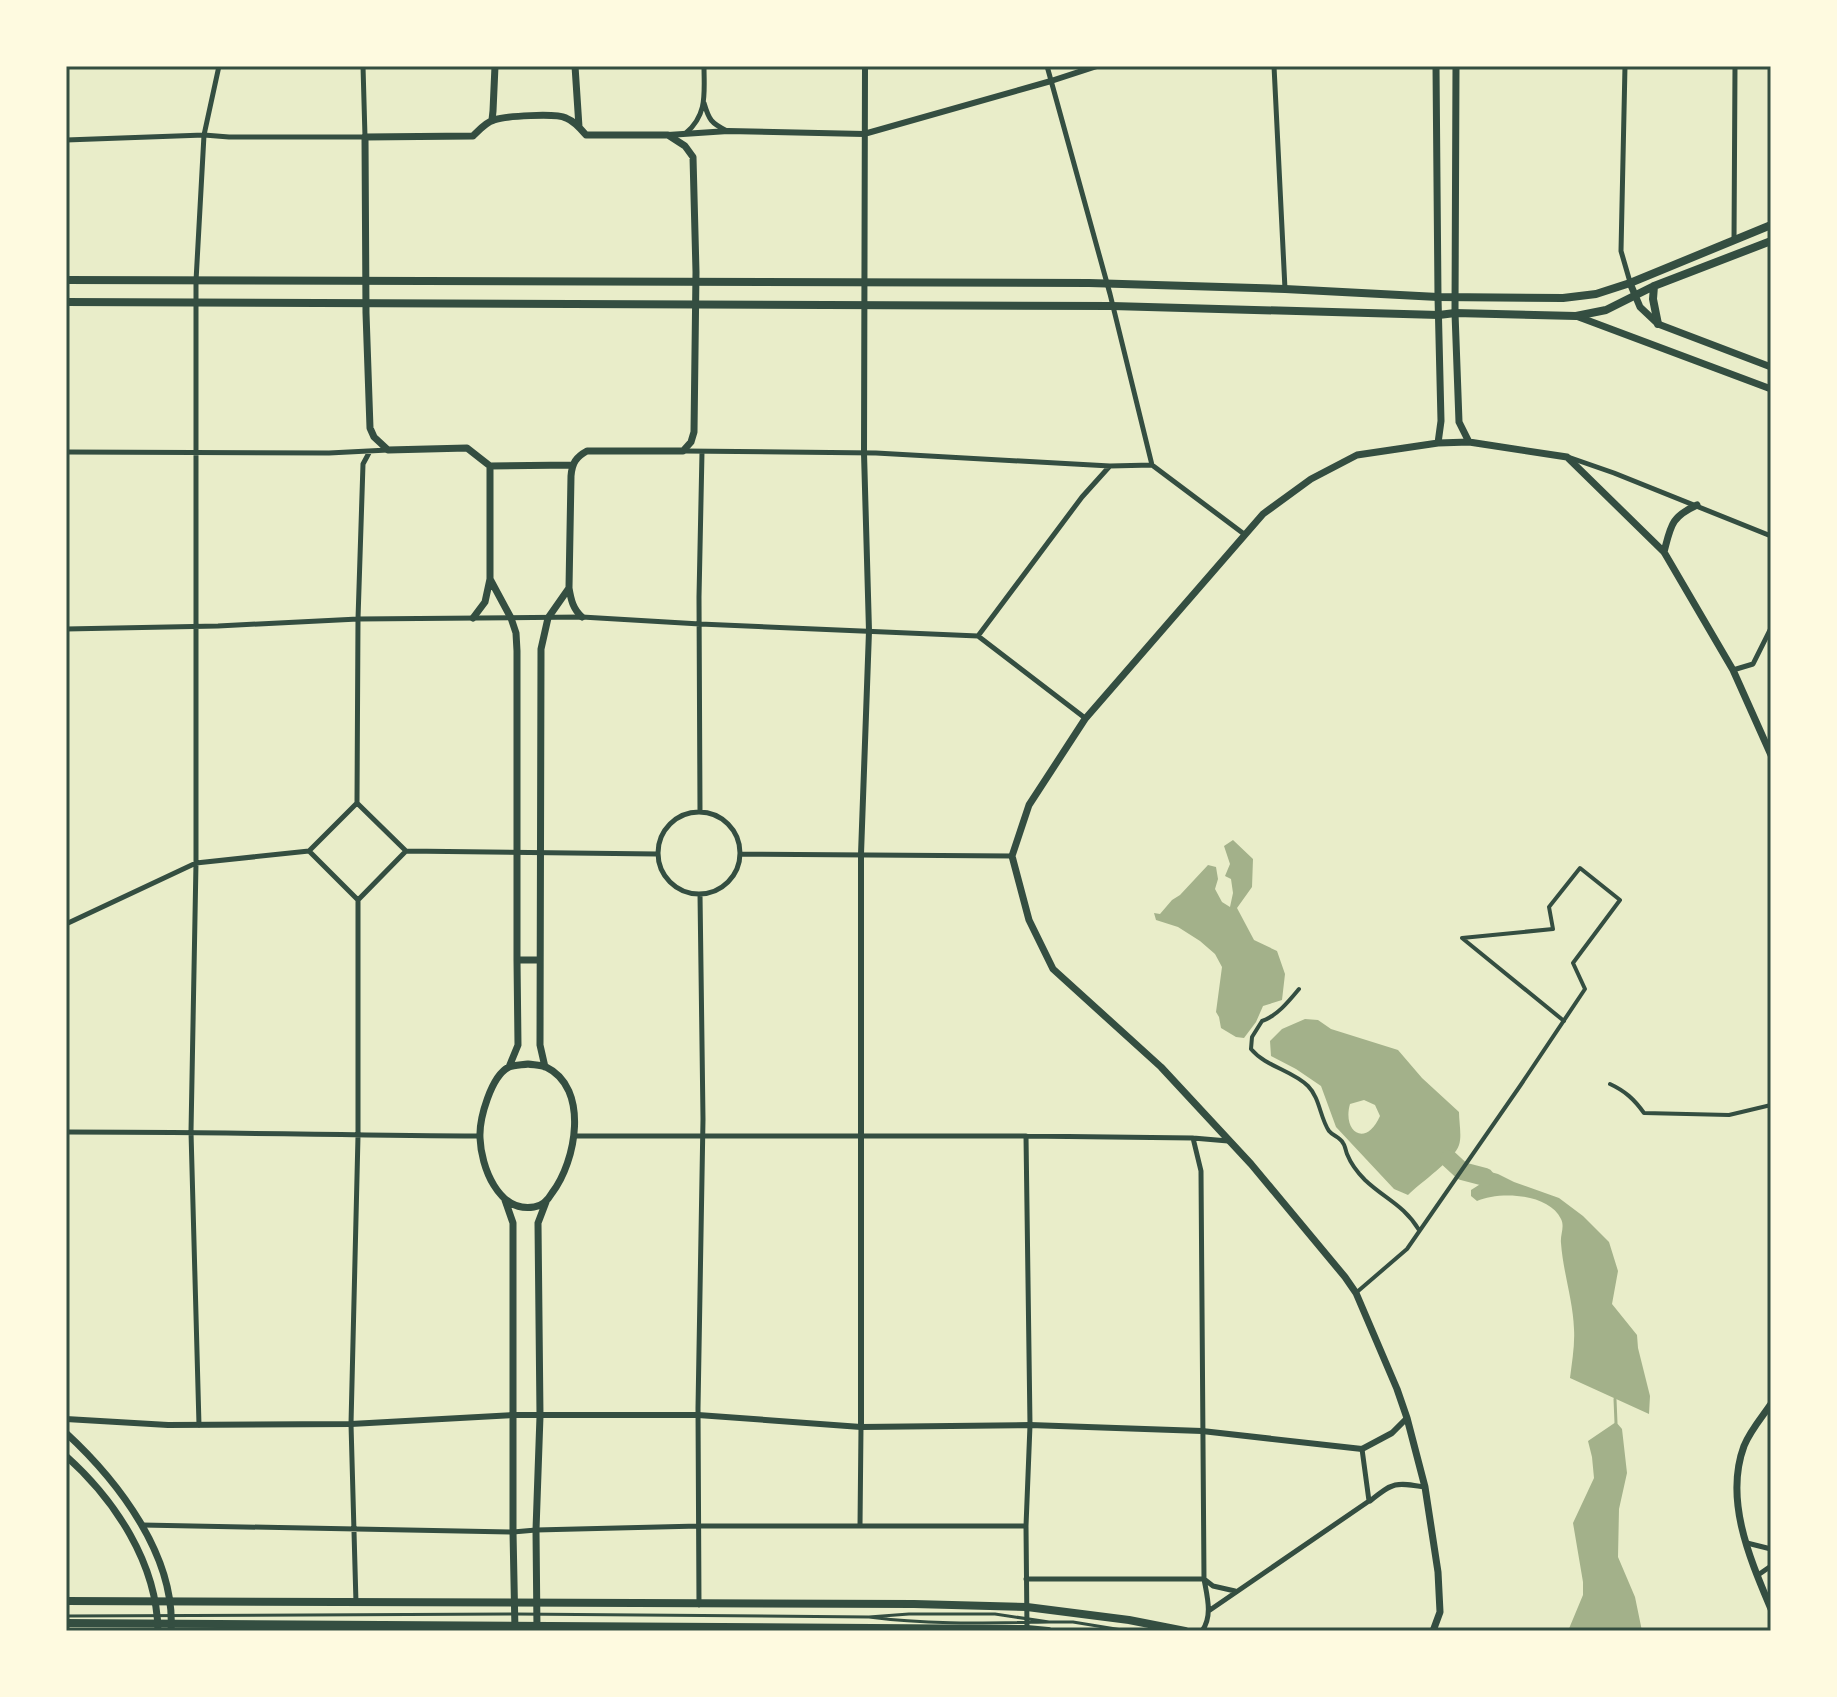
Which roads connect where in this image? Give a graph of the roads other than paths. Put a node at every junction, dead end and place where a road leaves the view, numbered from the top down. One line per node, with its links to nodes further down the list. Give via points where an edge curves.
1 (219, 66): 21 (street)
2 (363, 66): 23 (street)
3 (495, 66): 16 (main road)
4 (575, 66): 17 (main road)
5 (704, 66): 15 (street)
6 (865, 66): 20 (street)
7 (1047, 66): 14 (street)
8 (1097, 66): 14 (street)
9 (1274, 66): 36 (street)
10 (1436, 66): 39 (main road)
11 (1456, 66): 38 (main road)
12 (1625, 66): 34 (street, via 1621,251)
13 (1735, 66): 27 (street)
14 (1051, 81): 20 (street); 33 (street)
15 (703, 103): 18 (street, via 709,119); 19 (street, via 699,120)
16 (492, 120): 17 (main road, via 554,115); 23 (main road, via 473,136)
17 (579, 127): 22 (main road, via 586,135)
18 (728, 131): 19 (street); 20 (street)
19 (686, 133): 22 (street)
20 (864, 134): 30 (street)
21 (204, 135): 23 (street); 24 (street); 29 (street)
22 (668, 135): 32 (main road, via 693,157)
23 (365, 137): 31 (main road)
24 (66, 140)
25 (1771, 225): 27 (main road)
26 (1771, 241): 35 (main road)
27 (1734, 242): 34 (main road)
28 (66, 280): 29 (main road)
29 (196, 281): 31 (main road); 41 (street)
30 (865, 281): 32 (main road); 33 (main road); 44 (street)
31 (367, 282): 32 (main road); 42 (main road)
32 (696, 282): 43 (main road)
33 (1107, 283): 36 (main road); 45 (street)
34 (1630, 283): 37 (main road); 38 (main road, via 1563,298)
35 (1654, 286): 37 (main road); 49 (main road)
36 (1285, 289): 39 (main road)
37 (1635, 295): 48 (main road, via 1606,310); 49 (main road)
38 (1455, 296): 39 (main road); 46 (main road)
39 (1438, 297): 47 (main road)
40 (66, 302): 41 (main road)
41 (196, 302): 42 (main road); 61 (street)
42 (367, 302): 43 (main road); 56 (main road, via 370,428)
43 (696, 304): 44 (main road); 58 (main road, via 694,432)
44 (864, 305): 45 (main road); 62 (street)
45 (1112, 306): 47 (main road); 65 (street)
46 (1455, 313): 47 (main road); 48 (main road); 53 (main road)
47 (1439, 315): 52 (main road)
48 (1576, 316): 51 (main road)
49 (1658, 324): 50 (main road)
50 (1771, 367)
51 (1771, 389)
52 (1441, 421): 53 (main road); 55 (main road)
53 (1459, 422): 54 (main road)
54 (1469, 442): 55 (main road); 63 (main road)
55 (1438, 443): 69 (main road, via 1357,455 1311,479)
56 (388, 450): 57 (street); 66 (main road, via 467,448)
57 (370, 451): 61 (street); 78 (street, via 363,464)
58 (683, 451): 60 (street); 64 (main road, via 587,451)
59 (66, 452): 61 (street)
60 (702, 452): 62 (street); 79 (street)
61 (195, 453): 80 (street)
62 (864, 453): 67 (street); 83 (street)
63 (1567, 457): 68 (street); 71 (main road)
64 (572, 465): 66 (main road); 73 (main road)
65 (1152, 465): 67 (street); 69 (street)
66 (490, 466): 72 (main road)
67 (1110, 466): 84 (street)
68 (1697, 505): 70 (street); 71 (main road, via 1680,513)
69 (1244, 534): 86 (main road)
70 (1771, 536)
71 (1664, 552): 85 (main road)
72 (490, 579): 75 (main road, via 485,602); 76 (main road)
73 (569, 588): 74 (main road, via 572,605); 77 (main road)
74 (582, 617): 77 (street); 79 (street)
75 (473, 618): 76 (street); 78 (street)
76 (511, 618): 77 (street); 92 (main road, via 517,651)
77 (548, 618): 93 (main road, via 541,649)
78 (358, 619): 80 (street); 88 (street)
79 (700, 624): 83 (street); 89 (street)
80 (196, 625): 82 (street); 98 (street)
81 (1771, 628): 85 (street, via 1753,664)
82 (66, 629)
83 (869, 631): 84 (street); 96 (street)
84 (978, 636): 86 (street)
85 (1733, 670): 87 (main road)
86 (1085, 719): 97 (main road, via 1029,805)
87 (1771, 755)
88 (357, 803): 90 (street); 91 (street)
89 (700, 812): 94 (street, via 674,819); 95 (street, via 724,820)
90 (309, 851): 98 (street); 100 (street)
91 (406, 851): 92 (street); 100 (street)
92 (517, 852): 93 (street); 102 (main road)
93 (541, 852): 94 (street); 103 (main road)
94 (657, 854): 99 (street, via 675,887)
95 (740, 854): 96 (street); 99 (street, via 723,886)
96 (861, 854): 97 (street); 112 (street)
97 (1012, 856): 119 (main road, via 1029,920 1053,969 1161,1067)
98 (196, 863): 101 (street); 111 (street)
99 (700, 894): 116 (street)
100 (358, 900): 113 (street)
101 (66, 924)
102 (517, 960): 103 (main road); 106 (main road, via 518,1045)
103 (540, 960): 107 (main road)
104 (1299, 989): 122 (street, via 1262,1021 1251,1049 1310,1088 1327,1128 1344,1143 1355,1168 1411,1216)
105 (1564, 1021): 105 (street, via 1585,989 1573,963 1620,900 1580,868 1549,907 1553,929 1462,938); 122 (street)
106 (509, 1067): 107 (main road); 114 (main road, via 493,1084)
107 (545, 1067): 115 (main road, via 569,1091)
108 (1610, 1084): 109 (street, via 1634,1099 1644,1113 1729,1115)
109 (1771, 1105)
110 (66, 1132): 111 (street)
111 (191, 1132): 113 (street); 131 (street)
112 (861, 1135): 116 (street); 117 (street); 133 (street)
113 (358, 1136): 114 (street); 130 (street)
114 (479, 1136): 120 (main road, via 489,1177)
115 (575, 1136): 116 (street); 121 (main road, via 559,1185)
116 (703, 1136): 126 (street)
117 (1026, 1136): 118 (street); 132 (street)
118 (1193, 1138): 119 (street); 134 (street, via 1201,1171)
119 (1228, 1141): 123 (main road)
120 (505, 1200): 121 (main road, via 534,1207); 125 (main road, via 513,1223)
121 (546, 1202): 127 (main road, via 538,1223)
122 (1419, 1230): 123 (street, via 1407,1249)
123 (1356, 1293): 128 (main road)
124 (1770, 1408): 147 (main road, via 1739,1463 1738,1510)
125 (514, 1415): 127 (street); 130 (street); 146 (main road)
126 (698, 1415): 127 (street); 133 (street); 141 (street)
127 (540, 1416): 145 (main road)
128 (1407, 1418): 136 (street); 138 (main road)
129 (66, 1419): 131 (street)
130 (351, 1424): 131 (street); 144 (street)
131 (199, 1425)
132 (1030, 1425): 133 (street); 134 (street); 143 (street)
133 (861, 1427): 142 (street)
134 (1202, 1431): 136 (street); 152 (street)
135 (66, 1433): 140 (main road, via 115,1485)
136 (1362, 1449): 139 (street)
137 (66, 1456): 155 (main road, via 106,1497 127,1529)
138 (1425, 1487): 139 (street, via 1400,1482); 176 (main road, via 1438,1572 1440,1612)
139 (1369, 1501): 153 (street)
140 (142, 1525): 144 (street); 156 (main road)
141 (699, 1526): 142 (street); 145 (street); 160 (street)
142 (860, 1526): 143 (street)
143 (1026, 1526): 151 (street)
144 (354, 1530): 146 (street); 157 (street)
145 (536, 1530): 146 (street); 159 (main road)
146 (513, 1532): 158 (main road)
147 (1747, 1543): 148 (street); 150 (main road)
148 (1771, 1549)
149 (1771, 1566): 150 (street)
150 (1757, 1576): 162 (main road)
151 (1026, 1579): 152 (street); 161 (street)
152 (1204, 1579): 153 (street); 163 (street)
153 (1236, 1591): 163 (street)
154 (66, 1601): 155 (main road)
155 (154, 1602): 156 (main road); 167 (main road)
156 (169, 1602): 157 (main road); 168 (main road)
157 (356, 1603): 158 (main road)
158 (515, 1603): 159 (main road); 169 (main road)
159 (537, 1603): 160 (main road); 170 (main road)
160 (699, 1605): 161 (main road)
161 (1027, 1607): 171 (street); 175 (main road)
162 (1771, 1609)
163 (1210, 1610): 173 (street)
164 (66, 1616): 167 (lane)
165 (869, 1617): 170 (lane); 171 (lane); 171 (lane, via 995,1614)
166 (66, 1623): 167 (main road)
167 (157, 1623): 168 (main road)
168 (171, 1623): 169 (main road)
169 (515, 1623): 170 (main road)
170 (537, 1623): 171 (main road)
171 (1027, 1625): 172 (main road)
172 (1048, 1626): 174 (lane, via 1073,1622)
173 (1205, 1629)
174 (1128, 1631)
175 (1185, 1631)
176 (1433, 1631)

